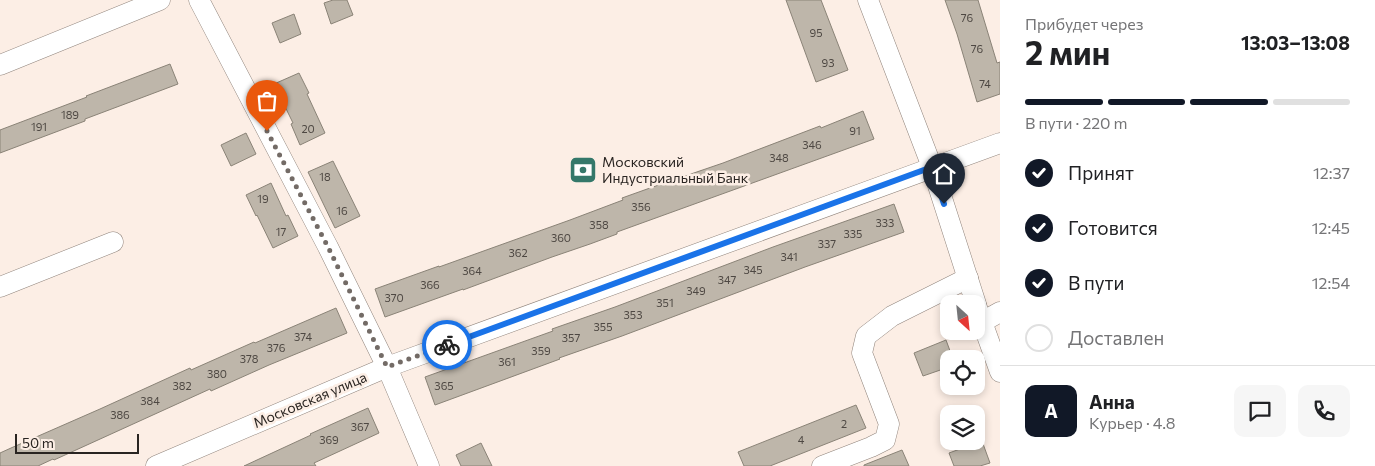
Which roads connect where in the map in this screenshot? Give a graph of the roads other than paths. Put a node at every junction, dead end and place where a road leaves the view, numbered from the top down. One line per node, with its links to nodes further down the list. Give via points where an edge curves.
1 (160, 0): 4 (street)
2 (199, 0): 14 (street)
3 (868, 0): 6 (street)
4 (0, 65)
5 (1000, 143): 6 (street, Московская улица)
6 (932, 167): 8 (street); 14 (street, Московская улица)
7 (113, 242): 9 (street)
8 (968, 278): 10 (street); 18 (street, via 892,316 866,336 862,353 889,424 885,440)
9 (0, 287)
10 (973, 295)
11 (985, 311): 12 (street)
12 (1000, 312)
13 (985, 330): 15 (street)
14 (387, 367): 16 (street, Московская улица); 17 (street)
15 (1000, 372)
16 (156, 466)
17 (429, 466)
18 (822, 466)

